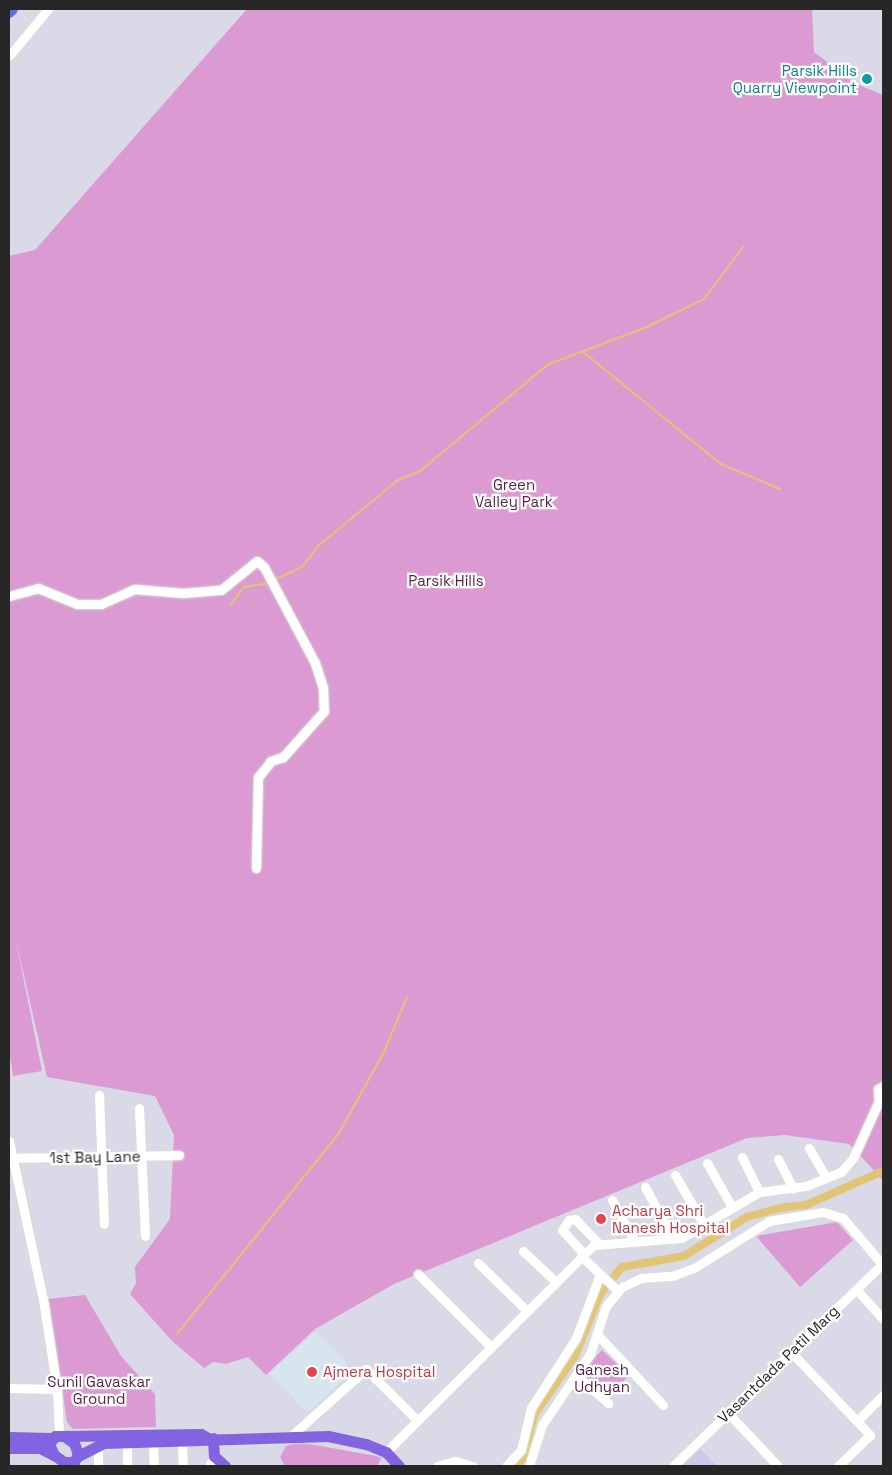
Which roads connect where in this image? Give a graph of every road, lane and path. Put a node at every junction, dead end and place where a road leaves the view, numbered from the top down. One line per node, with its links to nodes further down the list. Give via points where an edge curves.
1 (12, 9): 3 (highway)
2 (48, 9): 4 (street)
3 (9, 12)
4 (9, 56)
5 (9, 596): 6 (street, via 38,588 77,604 88,605 101,604 134,589 183,593 221,590 257,561 273,581 314,663 323,687 324,711 283,757 271,761 258,777)
6 (256, 868)
7 (883, 1086): 20 (street, via 878,1089 879,1101 848,1166)
8 (99, 1095): 14 (street)
9 (139, 1108): 13 (street)
10 (9, 1141): 16 (street)
11 (809, 1148): 20 (street)
12 (178, 1155): 13 (street, 1st Bay Lane)
13 (141, 1156): 14 (street, 1st Bay Lane); 29 (street)
14 (101, 1157): 16 (street, 1st Bay Lane); 26 (street)
15 (742, 1157): 23 (street)
16 (10, 1158): 48 (street, via 43,1299)
17 (778, 1159): 22 (street)
18 (707, 1163): 25 (street)
19 (675, 1175): 27 (street)
20 (826, 1178): 22 (street)
21 (645, 1187): 30 (street)
22 (793, 1188): 23 (street)
23 (759, 1192): 25 (street)
24 (612, 1200): 31 (street)
25 (732, 1207): 27 (street)
26 (104, 1224)
27 (704, 1225): 30 (street)
28 (590, 1235): 32 (street); 34 (street); 34 (street, via 575,1220 562,1226)
29 (145, 1236)
30 (673, 1239): 31 (street)
31 (634, 1240): 32 (street)
32 (599, 1244): 34 (street)
33 (523, 1251): 38 (street)
34 (580, 1252): 38 (street); 39 (street)
35 (478, 1263): 41 (street)
36 (882, 1263): 39 (street, via 843,1218 823,1212 769,1221 694,1268 672,1276); 40 (street, Vasantdada Patil Marg)
37 (418, 1274): 44 (street)
38 (555, 1281): 41 (street)
39 (610, 1283): 43 (street); 76 (street, via 532,1408 521,1450)
40 (856, 1290): 42 (street); 45 (street, Vasantdada Patil Marg)
41 (526, 1310): 44 (street)
42 (883, 1319)
43 (597, 1334): 46 (street); 51 (street)
44 (490, 1346): 53 (street)
45 (791, 1352): 52 (street, Vasantdada Patil Marg); 54 (street)
46 (576, 1375): 50 (street); 77 (street, via 542,1425)
47 (9, 1388): 48 (street)
48 (57, 1389): 55 (street)
49 (883, 1395): 54 (street)
50 (608, 1402)
51 (663, 1405)
52 (728, 1413): 78 (street, Vasantdada Patil Marg); 79 (street)
53 (417, 1420): 56 (street, via 366,1369); 64 (street)
54 (857, 1421): 80 (street, via 870,1435)
55 (58, 1436): 57 (main road); 58 (main road, via 201,1434); 65 (main road, via 49,1444); 66 (main road, via 75,1446)
56 (290, 1436): 58 (main road); 64 (main road, via 349,1439)
57 (9, 1437)
58 (210, 1438): 59 (main road, via 201,1442); 67 (main road)
59 (182, 1442): 61 (main road); 71 (street)
60 (127, 1443): 61 (main road); 62 (main road); 69 (street)
61 (153, 1443): 70 (street)
62 (98, 1445): 66 (main road); 68 (street)
63 (9, 1448): 65 (main road, via 40,1448)
64 (386, 1452): 73 (main road)
65 (58, 1460): 66 (main road, via 70,1463)
66 (77, 1460)
67 (212, 1461): 72 (main road)
68 (98, 1466)
69 (127, 1466)
70 (154, 1466)
71 (183, 1466)
72 (226, 1466)
73 (399, 1466)
74 (437, 1466): 75 (street, via 455,1461)
75 (473, 1466)
76 (506, 1466)
77 (530, 1466)
78 (673, 1466)
79 (778, 1466)
80 (838, 1466)

